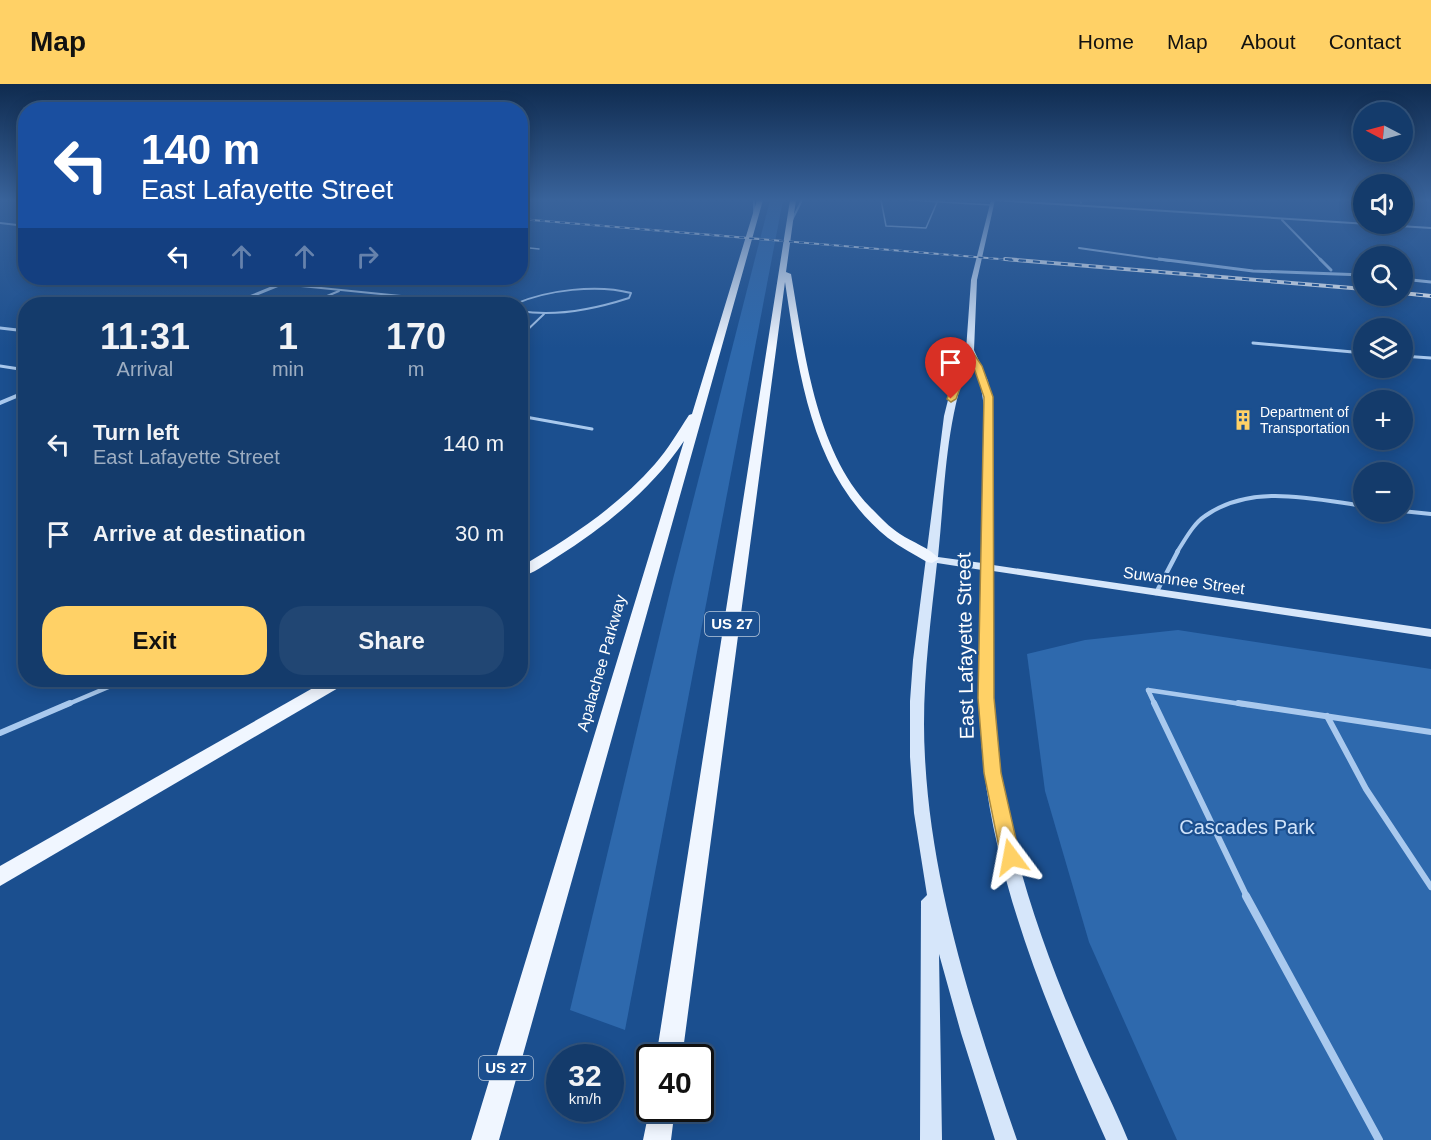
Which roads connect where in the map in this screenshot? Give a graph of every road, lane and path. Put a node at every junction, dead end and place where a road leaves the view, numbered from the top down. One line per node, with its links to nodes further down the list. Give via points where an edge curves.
1 (746, 249): 30 (main road, Apalachee Parkway / US 27)
2 (787, 249): 6 (main road, US 27)
3 (981, 249): 24 (street, East Lafayette Street, via 974,280)
4 (1089, 249): 7 (street, via 1253,271)
5 (1310, 249): 7 (street)
6 (785, 261): 38 (main road, via 809,394 840,477 877,524); 51 (main road, US 27)
7 (1331, 270): 8 (street)
8 (1353, 273)
9 (1413, 280): 10 (street)
10 (1431, 282)
11 (279, 285): 14 (street)
12 (291, 285): 13 (lane)
13 (340, 290): 15 (lane); 16 (lane)
14 (249, 297)
15 (324, 297)
16 (410, 297)
17 (528, 299): 19 (lane, via 600,288 631,293 629,298 616,303)
18 (528, 312): 19 (lane)
19 (544, 313): 21 (lane)
20 (0, 328): 22 (street)
21 (528, 329)
22 (18, 331)
23 (1253, 343): 25 (lane)
24 (970, 350): 38 (street, East Lafayette Street, via 948,416); 39 (street, East Lafayette Street, via 988,397)
25 (1353, 352)
26 (1413, 357): 27 (lane)
27 (1431, 358)
28 (0, 366): 29 (lane)
29 (18, 369)
30 (705, 393): 40 (main road, via 681,436 643,483 593,526); 54 (main road, Apalachee Parkway / US 27)
31 (18, 395): 32 (street)
32 (0, 403)
33 (528, 417): 34 (lane)
34 (592, 429)
35 (1353, 505): 41 (lane, via 1265,495 1235,500 1204,515)
36 (1413, 512): 37 (lane)
37 (1431, 514)
38 (932, 559): 39 (street, Suwannee Street); 48 (street, East Lafayette Street, via 917,701 919,772)
39 (987, 567): 41 (street, Suwannee Street); 52 (street, East Lafayette Street, via 986,698 992,773 1001,815 1040,957)
40 (528, 568)
41 (1156, 593): 42 (street, Suwannee Street)
42 (1431, 633)
43 (108, 687): 47 (lane)
44 (327, 687): 49 (main road)
45 (1327, 716): 46 (lane); 50 (lane, via 1366,789); 60 (lane, via 1148,690 1277,960)
46 (1431, 732)
47 (0, 733)
48 (930, 873): 56 (street); 57 (street, East Lafayette Street, via 947,951)
49 (0, 878)
50 (1431, 887)
51 (671, 1044)
52 (1103, 1108): 58 (street); 59 (street, East Lafayette Street)
53 (660, 1122): 55 (main road)
54 (485, 1140)
55 (657, 1140)
56 (931, 1140)
57 (1006, 1140)
58 (1108, 1140)
59 (1117, 1140)
60 (1379, 1140)

